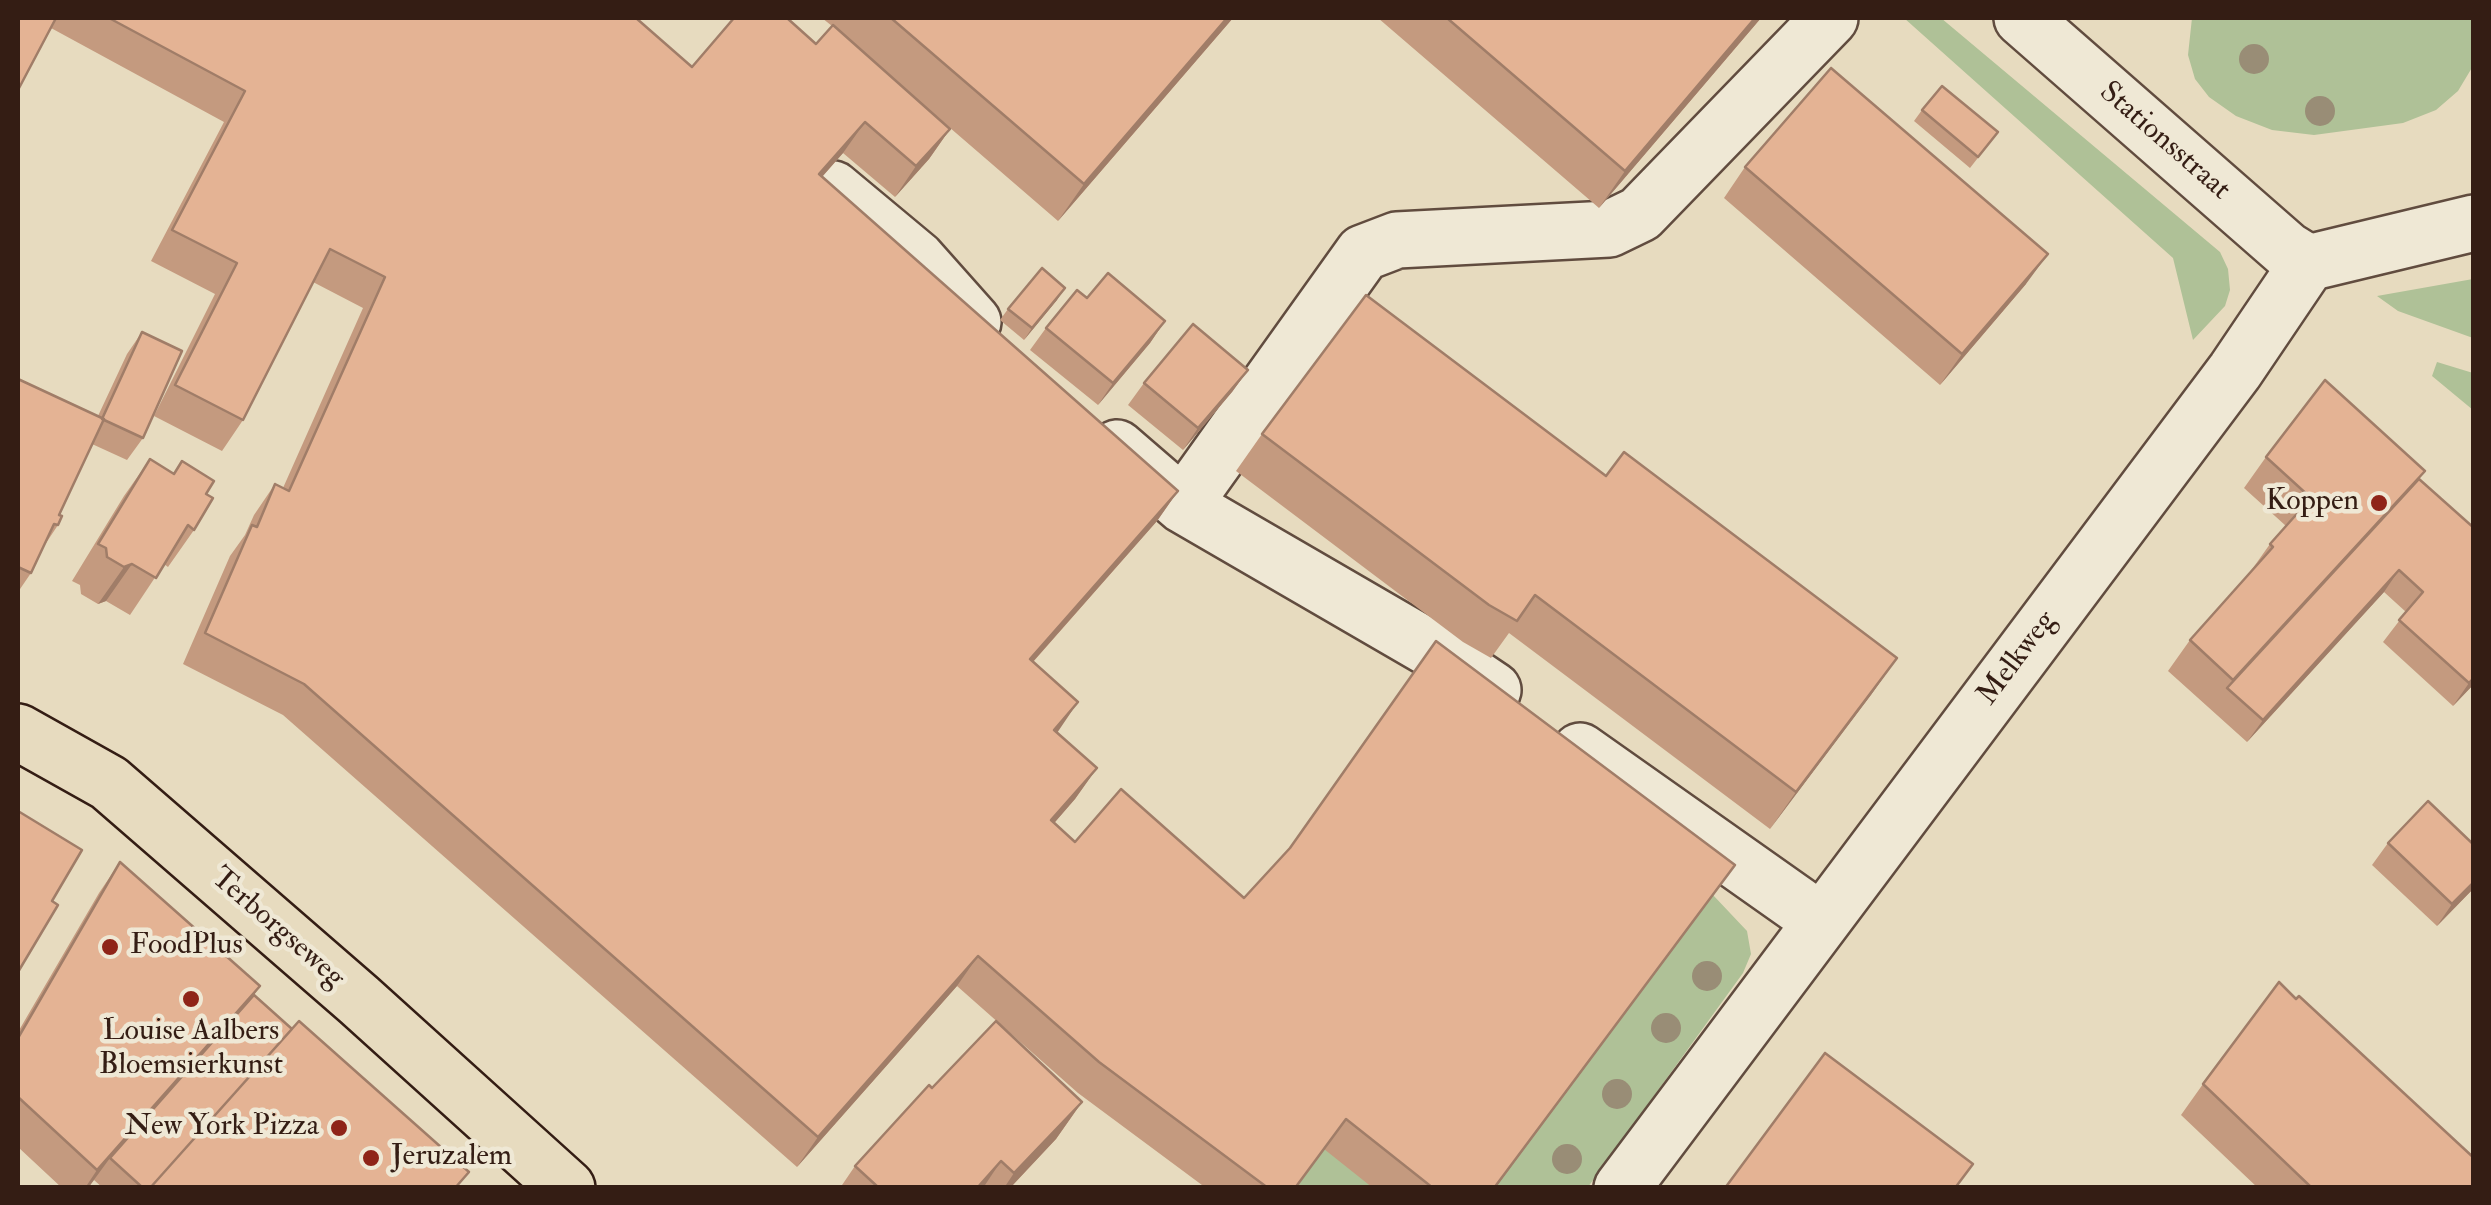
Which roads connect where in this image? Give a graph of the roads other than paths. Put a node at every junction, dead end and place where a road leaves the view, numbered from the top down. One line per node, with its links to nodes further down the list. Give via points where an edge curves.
1 (1830, 18): 8 (street, via 1640,214 1609,229 1397,240 1362,253)
2 (2022, 18): 5 (street, Stationsstraat)
3 (791, 156): 6 (street, via 917,259)
4 (2474, 223): 5 (street)
5 (2308, 263): 10 (street, Melkweg, via 2235,371)
6 (1010, 356)
7 (1082, 418): 8 (street)
8 (1184, 505): 10 (street, via 1438,653)
9 (18, 732): 11 (main road, Terborgseweg, via 109,783)
10 (1821, 921): 12 (street, Melkweg)
11 (566, 1188)
12 (1622, 1188)

